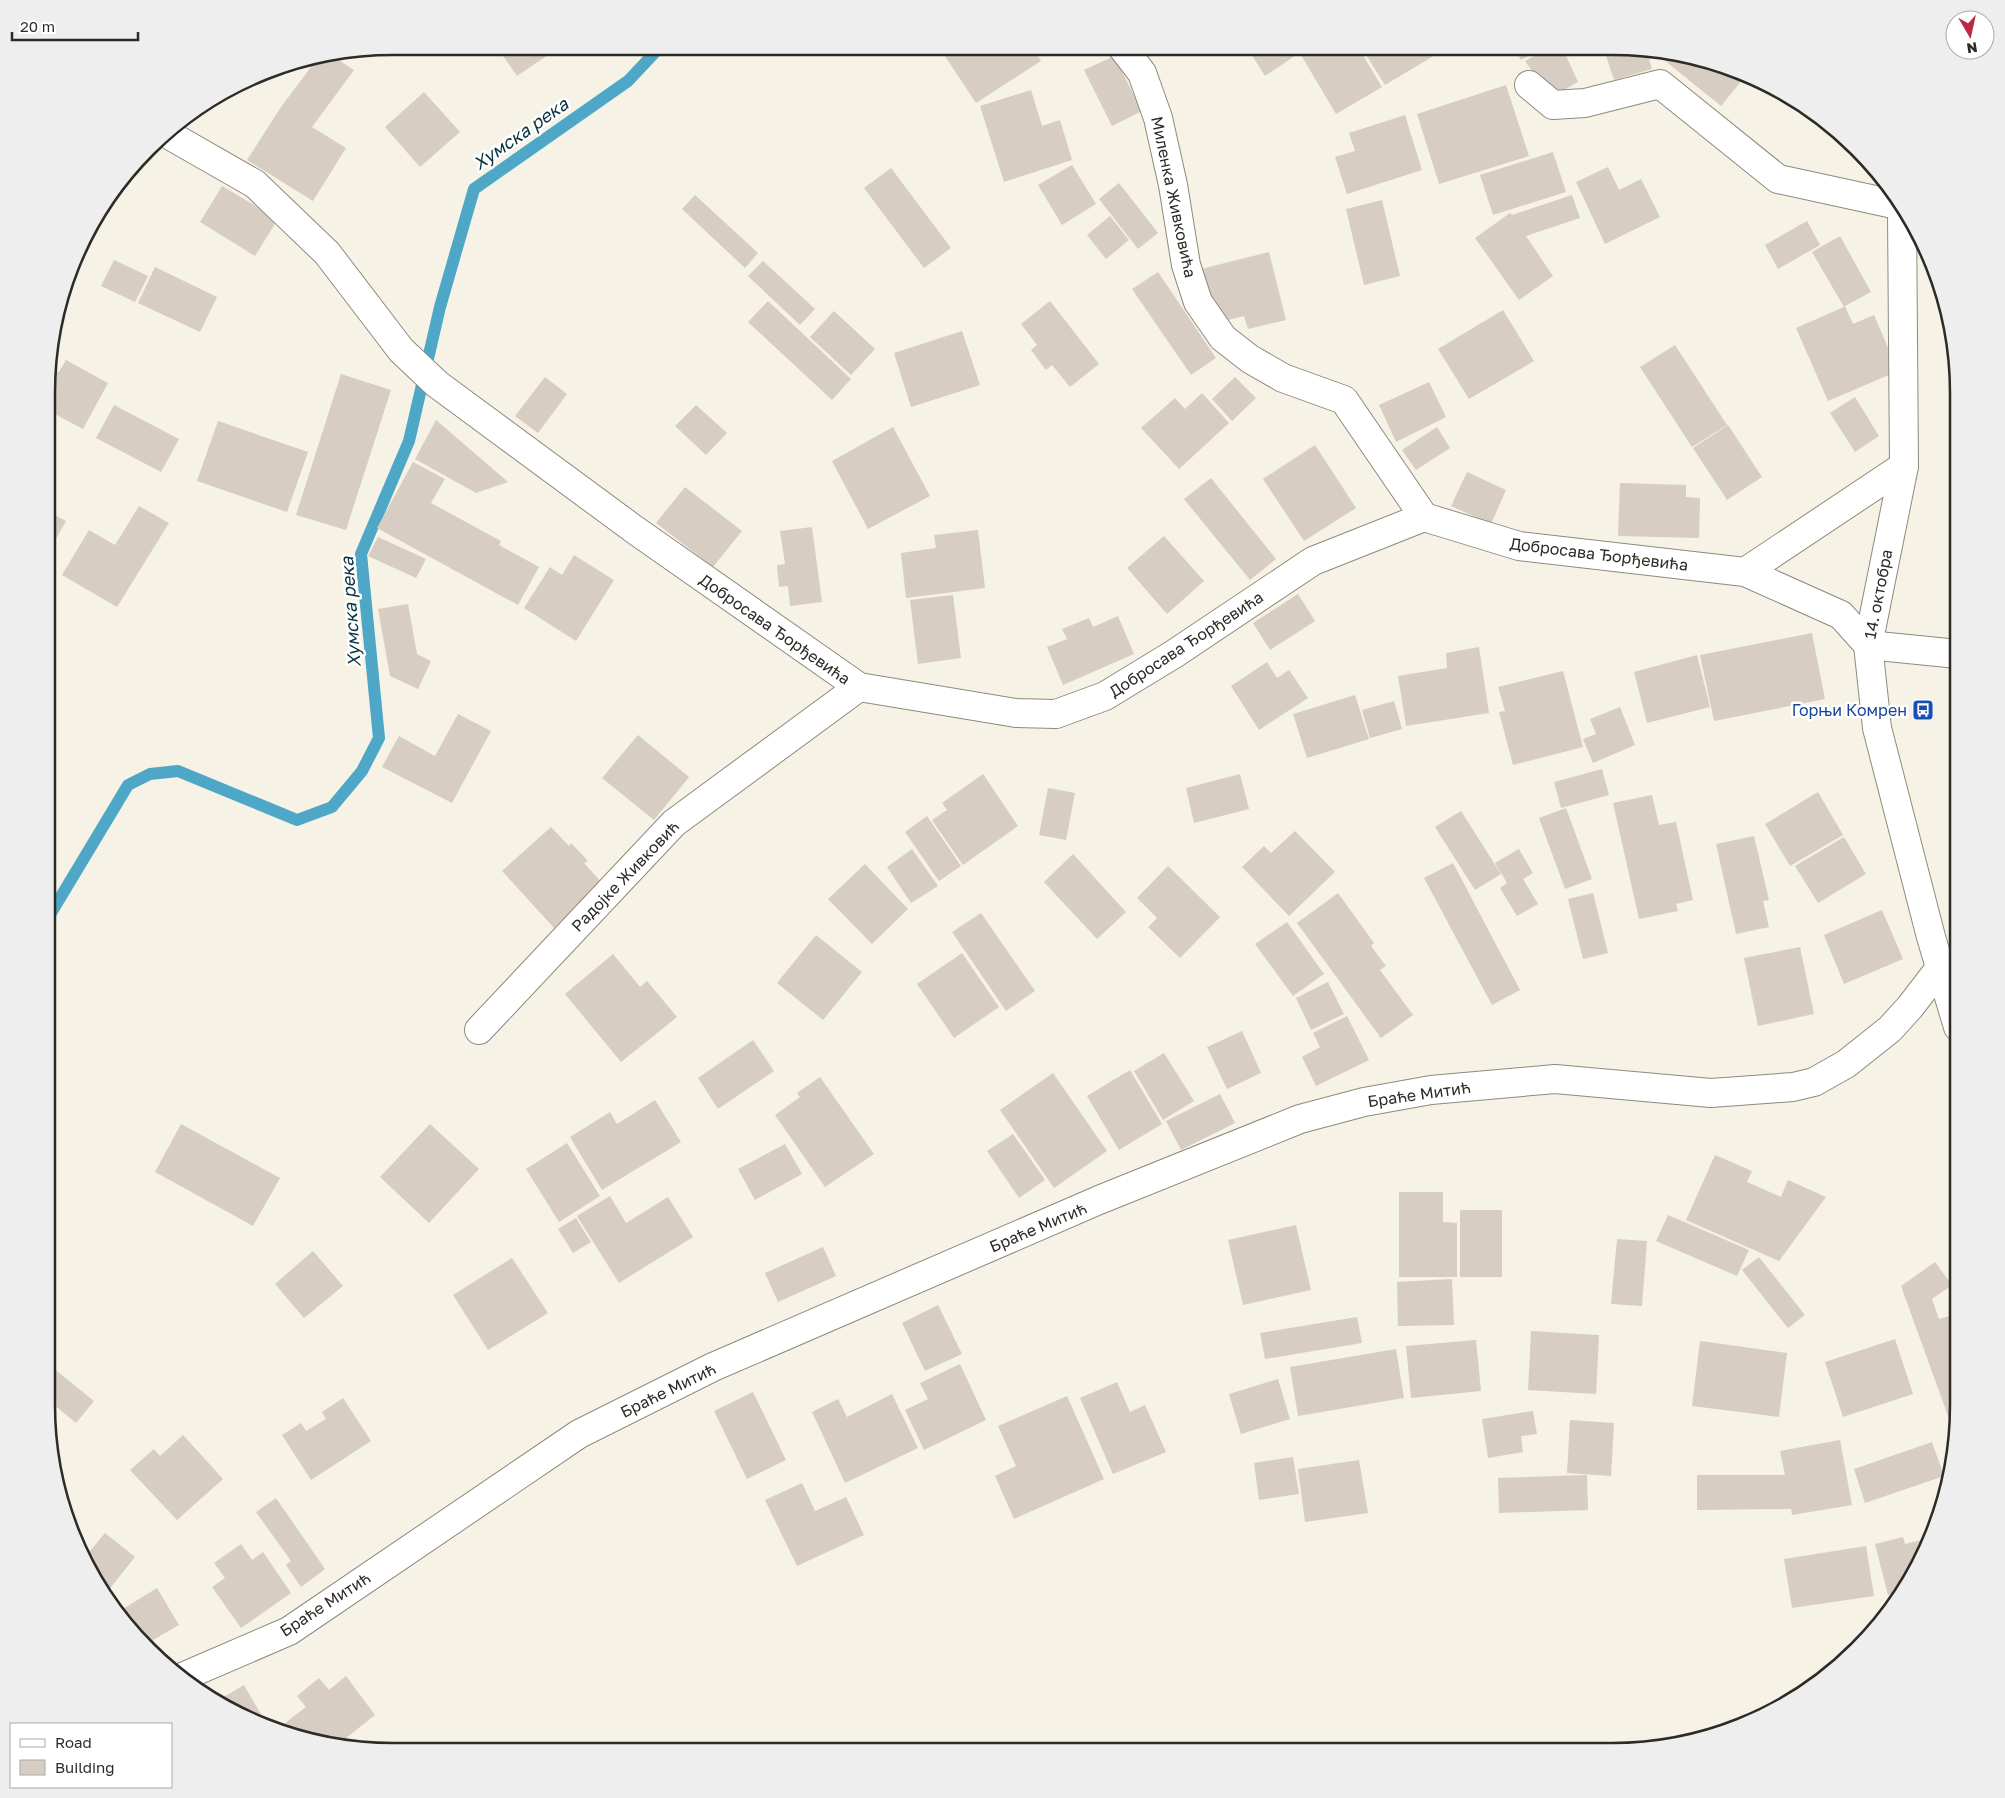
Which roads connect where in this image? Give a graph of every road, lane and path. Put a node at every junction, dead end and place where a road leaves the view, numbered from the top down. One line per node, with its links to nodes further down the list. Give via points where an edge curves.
1 (1128, 55): 7 (street, Миленка Живковића, via 1142,73 1158,118 1186,265 1198,302 1222,338 1250,360 1283,378 1344,400)
2 (1529, 85): 4 (street, via 1553,105 1586,102 1660,84 1778,178)
3 (173, 137): 11 (street, Добросава Ђорђевића, via 255,184 327,253 401,350 437,384 635,530)
4 (1892, 204)
5 (1902, 219): 6 (street, 14. октобра)
6 (1904, 466): 8 (street); 9 (street, 14. октобра)
7 (1424, 517): 8 (street, Добросава Ђорђевића, via 1519,546); 11 (street, Добросава Ђорђевића, via 1313,561 1105,696 1056,714 1016,713)
8 (1745, 572): 9 (street, Добросава Ђорђевића, via 1841,615)
9 (1868, 645): 10 (street); 12 (street, 14. октобра, via 1877,728)
10 (1950, 653)
11 (859, 687): 14 (street, Радојке Живковић, via 674,823)
12 (1940, 968): 13 (street, 14. октобра); 15 (street, Браће Митић, via 1890,1029 1846,1064 1814,1082 1793,1087 1711,1093 1555,1079 1431,1090 1364,1102 1300,1120 1100,1200 713,1367 579,1434 288,1631)
13 (1950, 1001)
14 (478, 1030)
15 (189, 1674)

